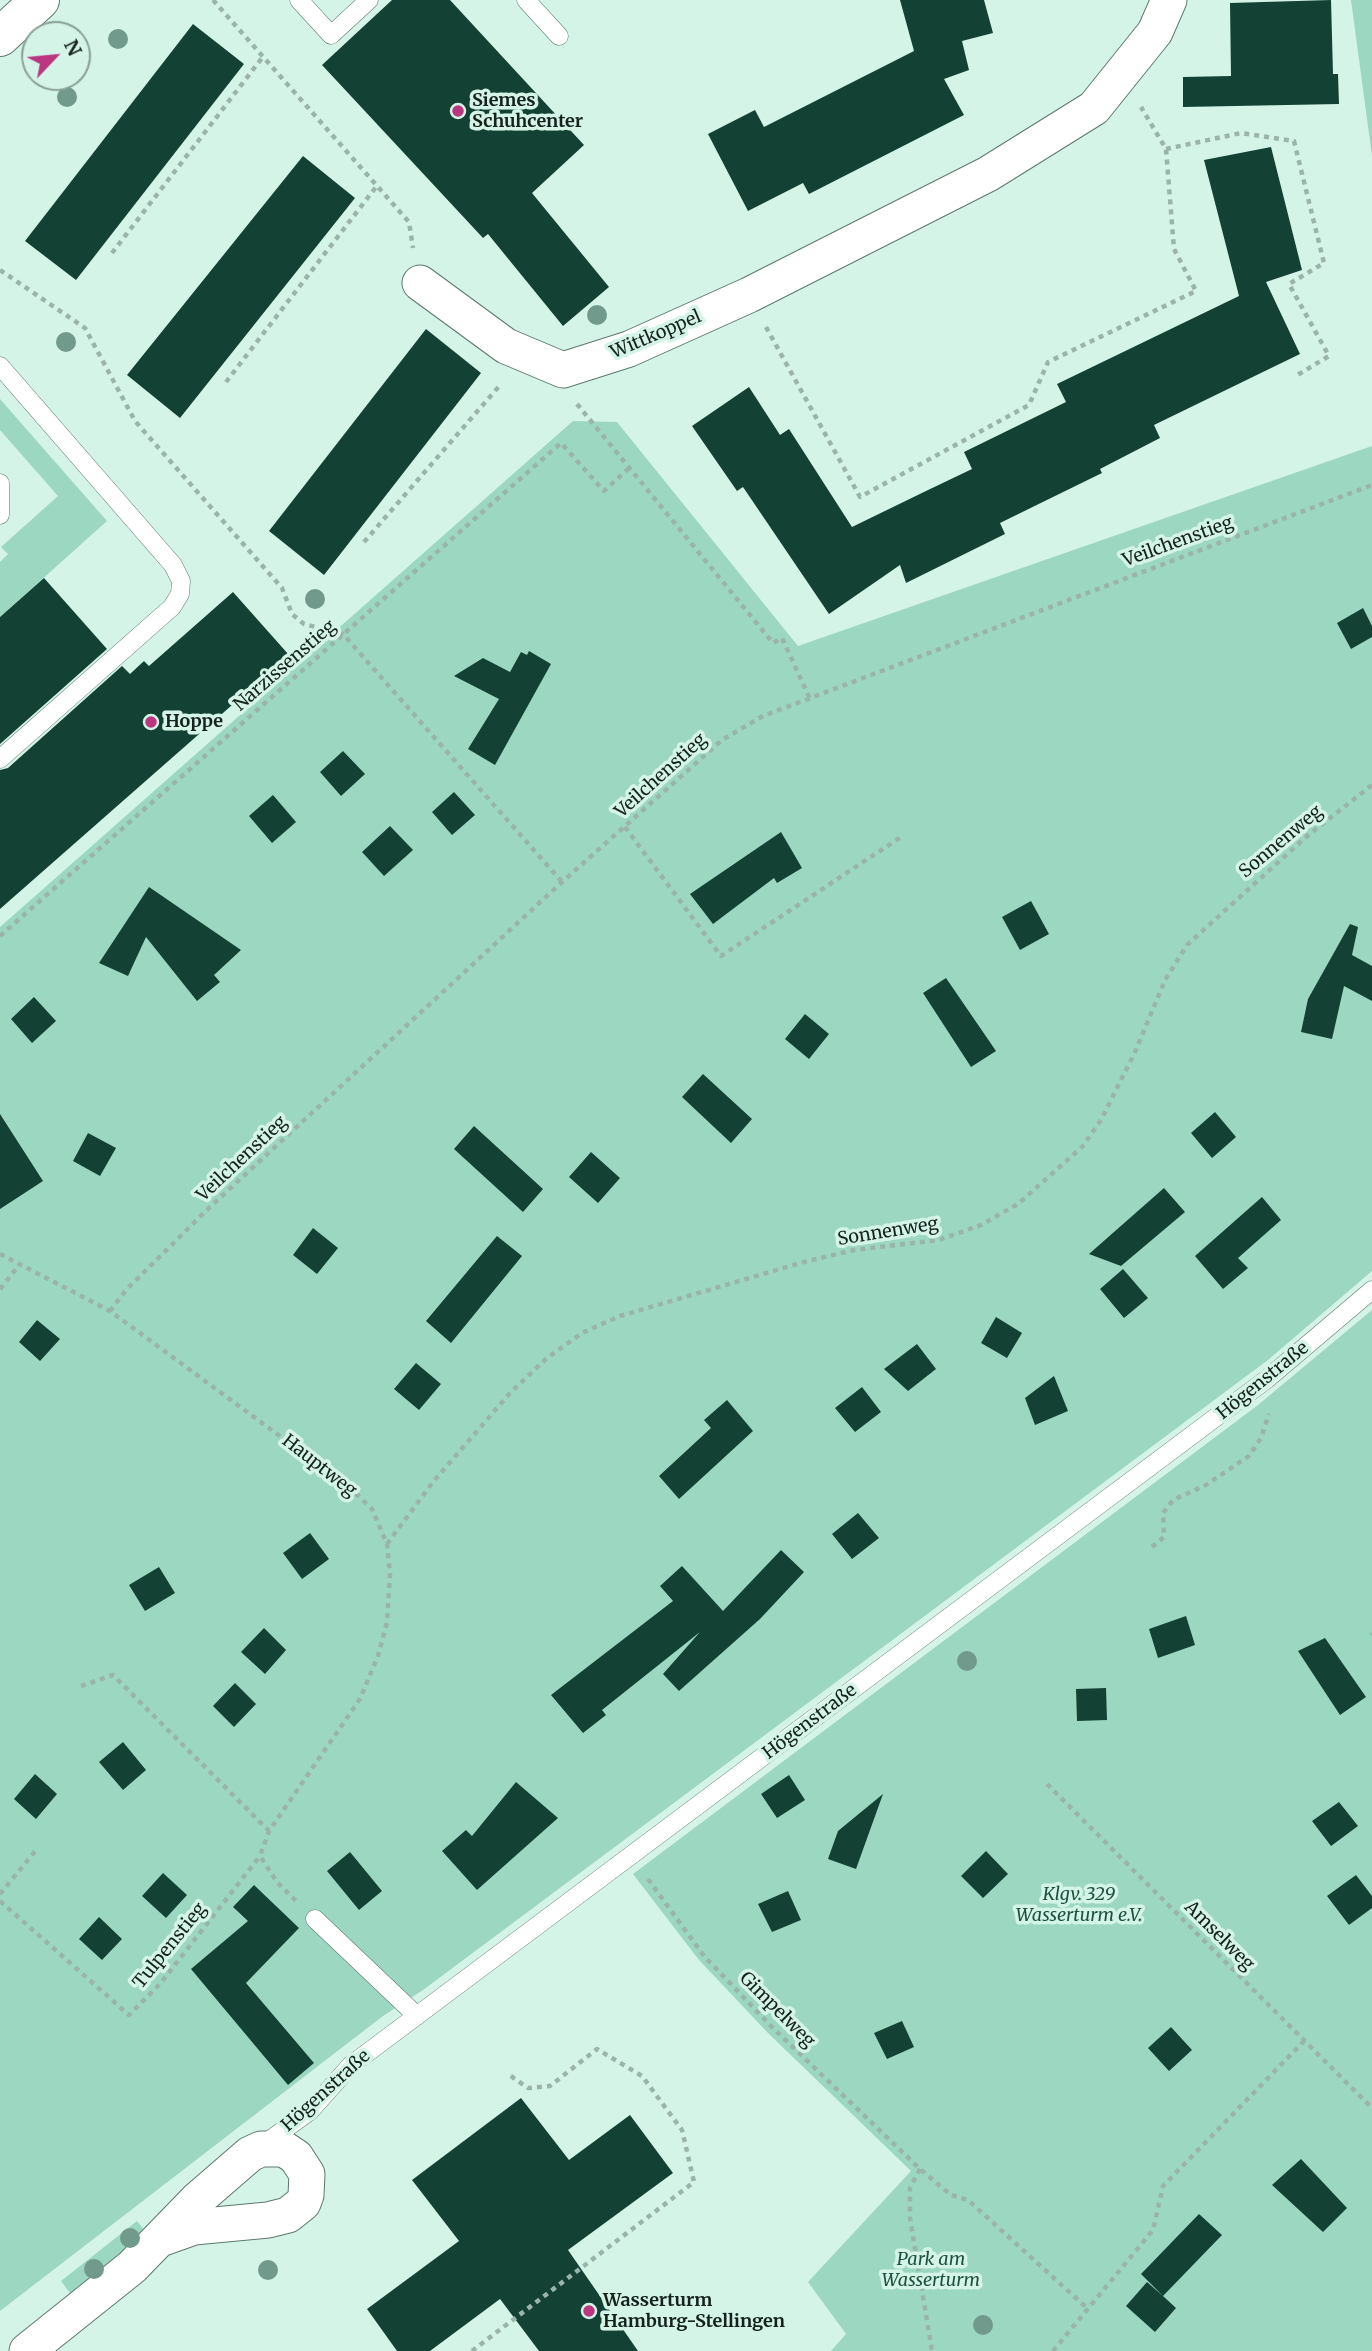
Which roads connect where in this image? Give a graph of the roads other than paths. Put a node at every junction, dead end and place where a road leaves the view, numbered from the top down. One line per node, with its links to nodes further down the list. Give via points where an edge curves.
1 (40, 0): 7 (main road)
2 (299, 0): 3 (lane, via 331,35)
3 (369, 0)
4 (526, 0): 6 (lane)
5 (1169, 0): 8 (street, Wittkoppel, via 1155,32 1094,108 988,174 748,295 629,349 563,370 506,346)
6 (559, 36)
7 (0, 37)
8 (420, 283)
9 (0, 366): 12 (lane, via 173,565 181,581 172,607)
10 (0, 484): 11 (lane)
11 (0, 515)
12 (0, 759)
13 (1372, 1290): 15 (lane, Högenstraße, via 1267,1380)
14 (315, 1919): 15 (lane)
15 (417, 2016): 16 (lane, Högenstraße, via 351,2065 310,2111)
16 (250, 2154): 17 (street, Högenstraße, via 198,2199); 17 (street, Högenstraße, via 276,2148 296,2157 307,2174 308,2188 297,2210 278,2218 194,2228)
17 (163, 2238): 18 (street, Högenstraße)
18 (27, 2351)

